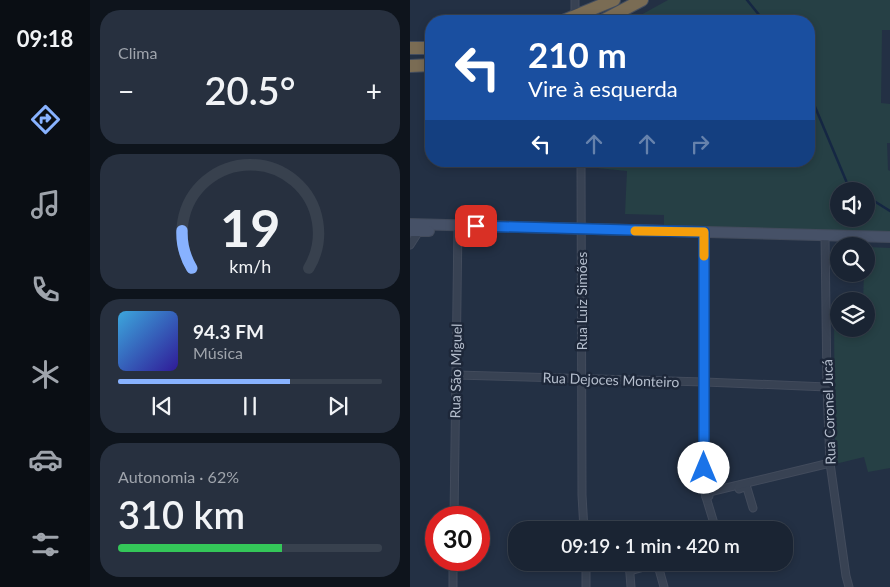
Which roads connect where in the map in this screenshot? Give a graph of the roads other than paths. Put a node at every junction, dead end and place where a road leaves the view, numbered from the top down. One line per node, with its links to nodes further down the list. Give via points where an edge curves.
1 (575, 0): 4 (street)
2 (614, 0): 5 (highway)
3 (642, 0): 6 (highway)
4 (576, 15)
5 (578, 15)
6 (613, 15)
7 (410, 48): 8 (highway)
8 (425, 48)
9 (425, 65): 10 (highway)
10 (410, 66)
11 (581, 167): 15 (street, Rua Luiz Simões)
12 (410, 224): 13 (street)
13 (458, 228): 14 (street); 15 (street); 21 (street, Rua São Miguel)
14 (414, 231): 19 (street)
15 (582, 232): 16 (street); 22 (street, Rua Luiz Simões)
16 (704, 235): 18 (street); 23 (street)
17 (890, 237): 18 (street)
18 (824, 239): 20 (street); 24 (street, Rua Coronel Jucá)
19 (410, 243)
20 (890, 244)
21 (456, 375): 22 (street, Rua Dejoces Monteiro); 27 (street, Rua São Miguel)
22 (582, 379): 23 (street, Rua Dejoces Monteiro); 29 (street, Rua Luiz Simões)
23 (705, 382): 24 (street, Rua Dejoces Monteiro); 26 (street)
24 (827, 387): 25 (street, Rua Coronel Jucá)
25 (830, 463): 26 (street); 39 (street, Rua Coronel Jucá)
26 (705, 495): 28 (street, via 744,487); 30 (street)
27 (454, 506)
28 (753, 508)
29 (583, 521)
30 (713, 521)
31 (453, 571): 35 (street)
32 (586, 571): 36 (street)
33 (630, 571): 37 (street)
34 (660, 571): 38 (street)
35 (453, 587)
36 (586, 587)
37 (630, 587)
38 (664, 587)
39 (849, 587)

